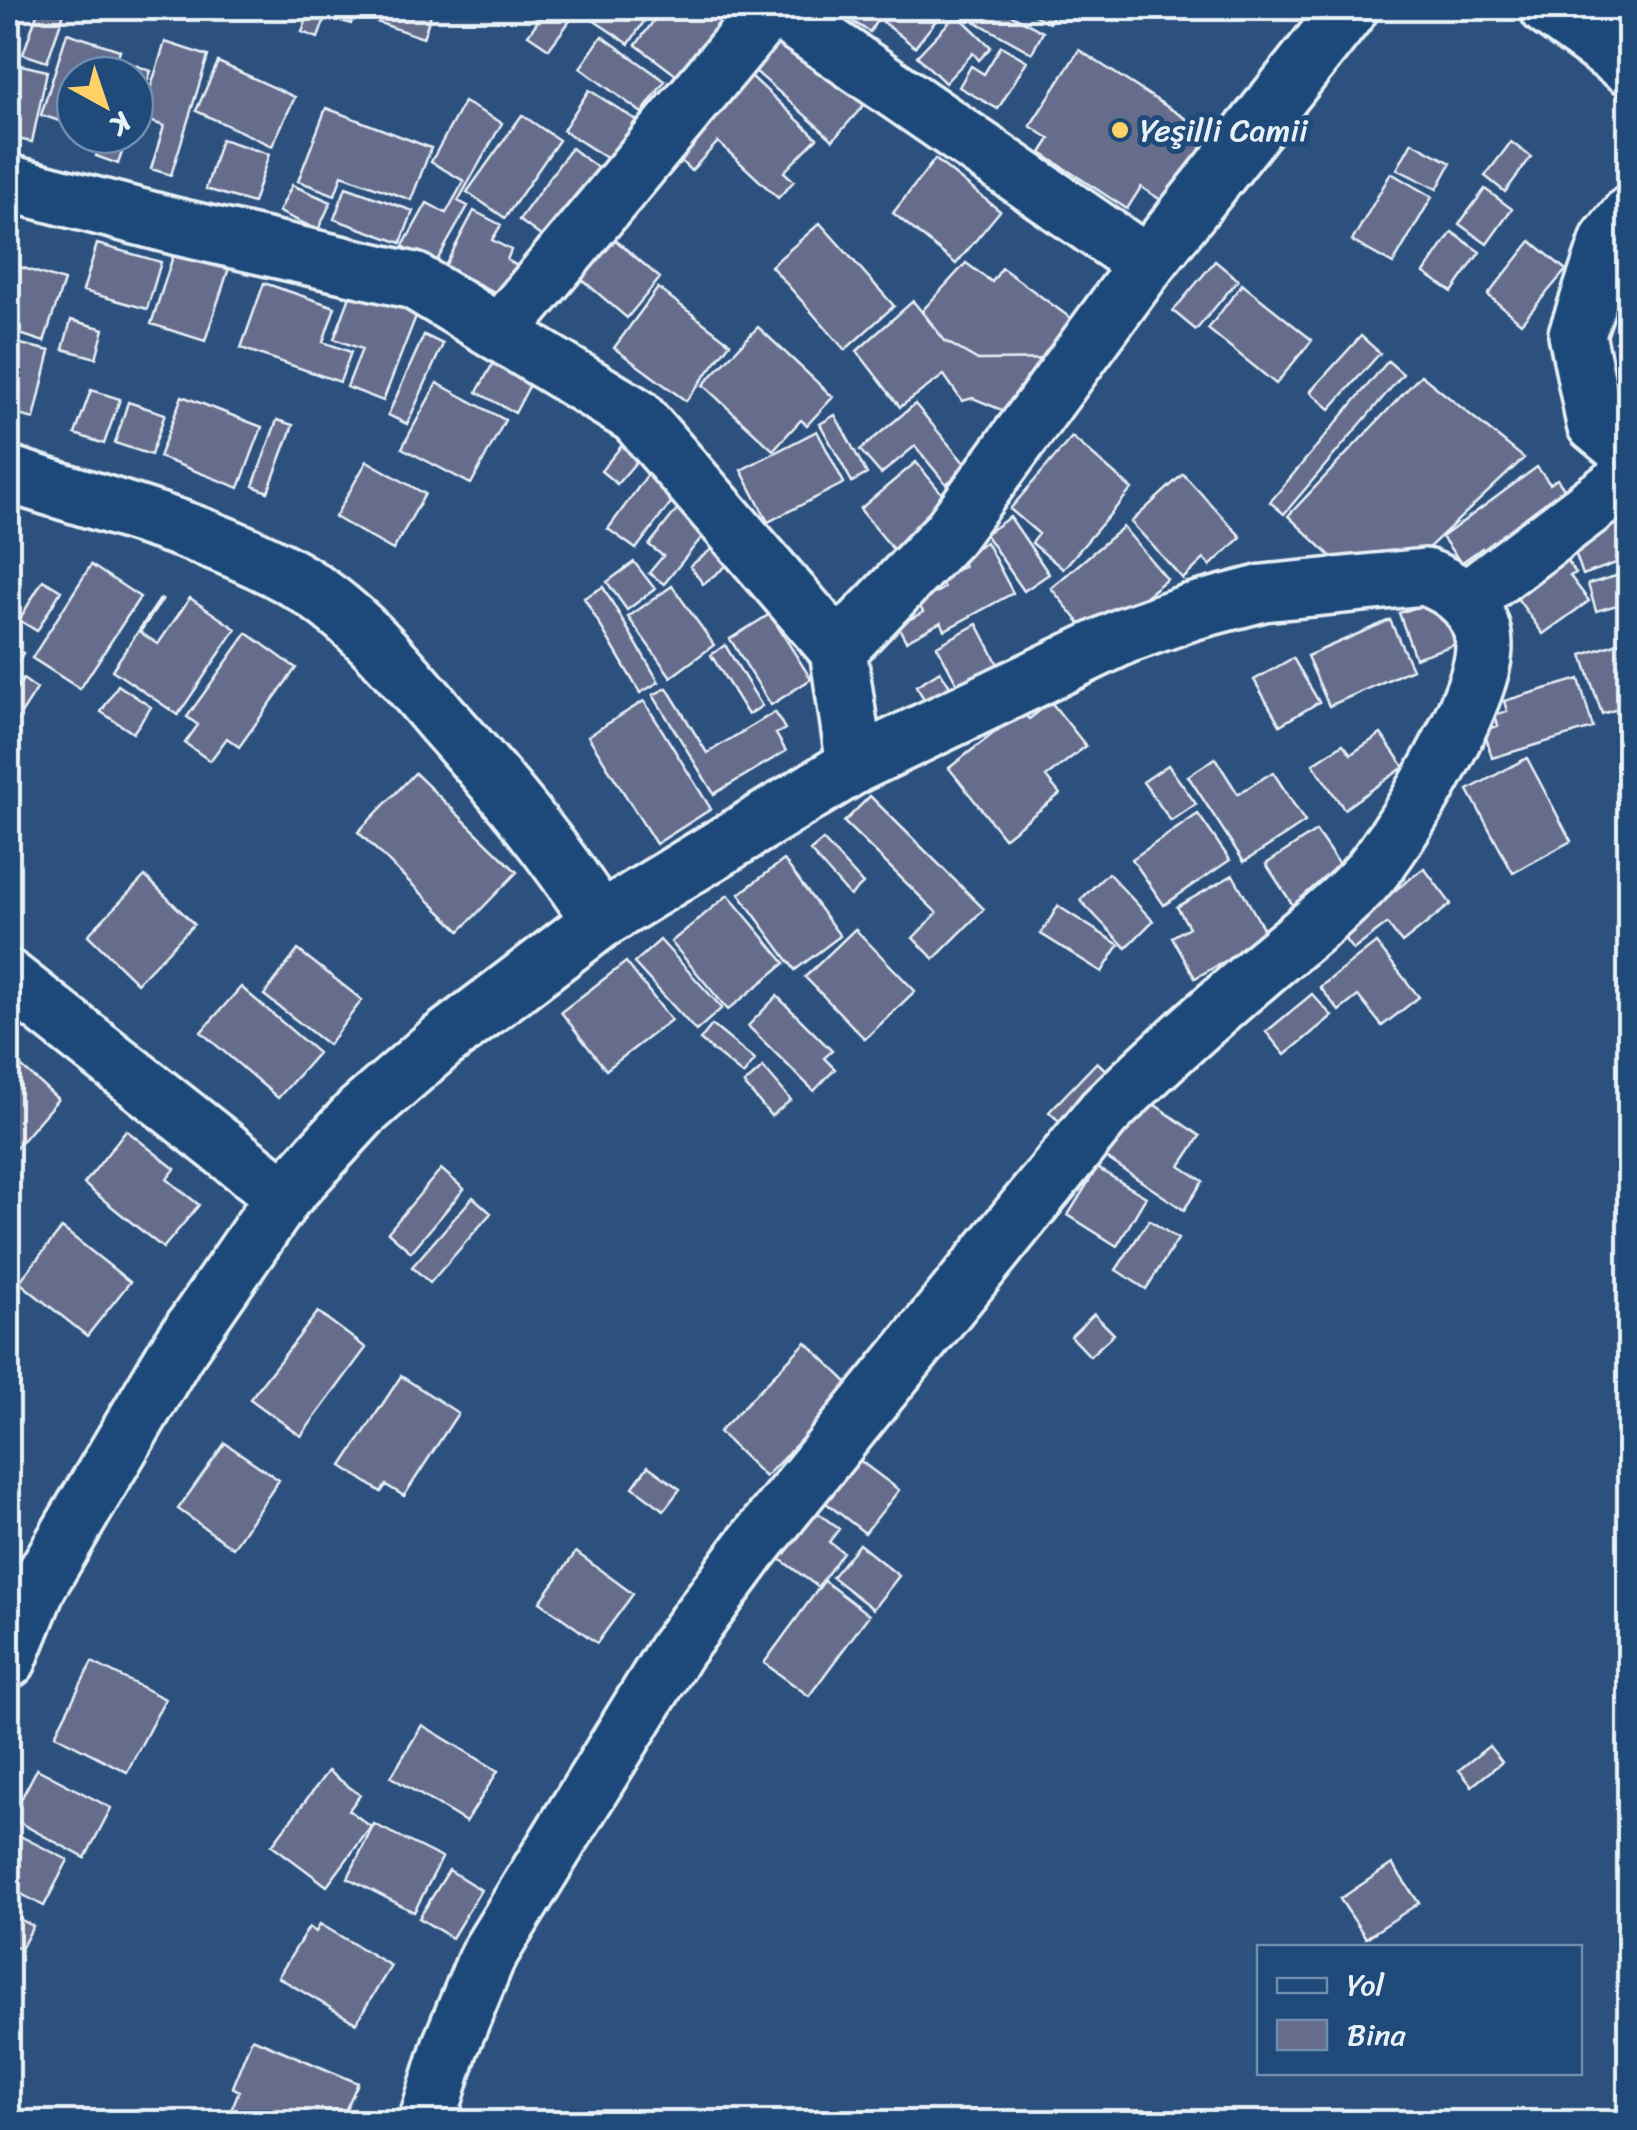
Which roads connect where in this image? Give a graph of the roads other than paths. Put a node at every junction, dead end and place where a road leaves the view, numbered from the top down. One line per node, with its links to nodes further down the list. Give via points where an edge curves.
1 (773, 8): 7 (street); 8 (street)
2 (1350, 8): 7 (street)
3 (1548, 8): 4 (street)
4 (1630, 67)
5 (8, 183): 8 (street, via 414,280)
6 (1630, 214): 9 (street, via 1609,240 1577,334 1595,424)
7 (1147, 264): 13 (street, via 948,534)
8 (500, 333): 13 (street, via 636,416)
9 (1630, 453)
10 (8, 474): 15 (street, via 234,548 296,580 352,621 521,810)
11 (1630, 476): 12 (street)
12 (1466, 600): 14 (street, via 1425,577 1263,592 1126,636); 20 (street, via 1479,620 1482,666 1442,760 1397,836 1323,921 1160,1057 1104,1113 748,1551 676,1650 488,1957)
13 (838, 650): 14 (street)
14 (855, 765): 15 (street)
15 (600, 922): 17 (street, via 440,1043 360,1113)
16 (8, 978): 17 (street)
17 (284, 1196): 18 (street)
18 (23, 1575): 19 (street)
19 (8, 1660)
20 (427, 2122)

